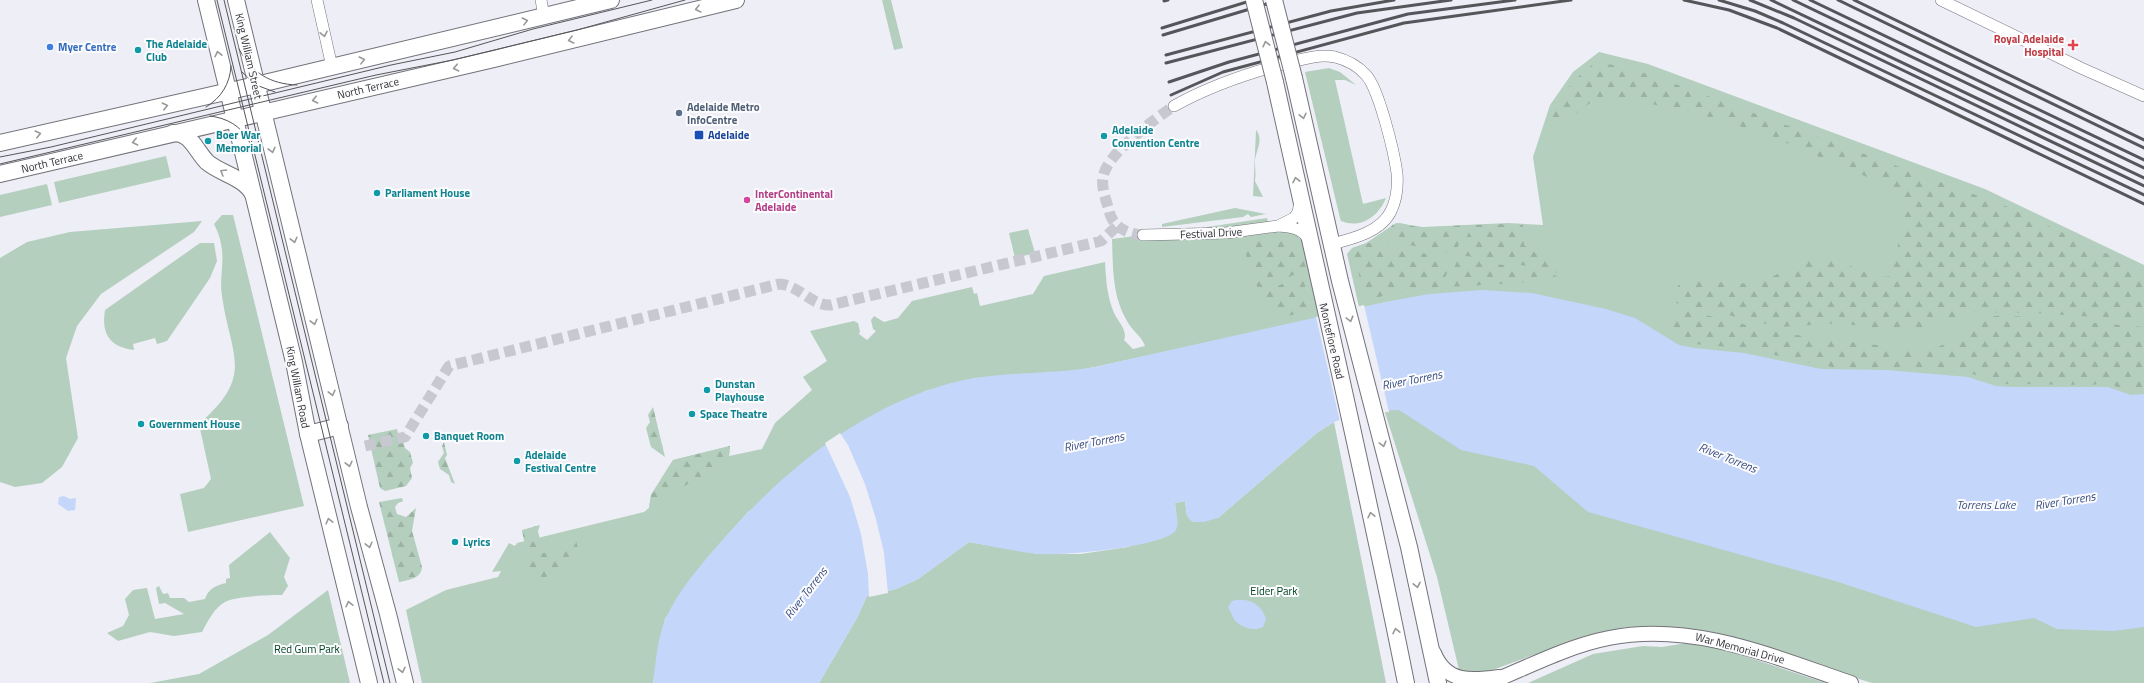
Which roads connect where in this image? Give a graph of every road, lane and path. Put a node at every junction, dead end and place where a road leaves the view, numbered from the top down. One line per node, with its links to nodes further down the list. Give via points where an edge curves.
1 (206, 0): 13 (main road, one-way to 1)
2 (236, 0): 12 (main road, King William Street)
3 (317, 0): 11 (street, one-way to 11)
4 (541, 0): 10 (street)
5 (611, 0): 10 (main road)
6 (736, 0): 16 (main road, North Terrace, one-way to 16)
7 (1254, 0): 22 (main road, Montefiore Road, one-way to 7, bridge)
8 (1274, 0): 26 (main road, Montefiore Road, one-way to 26, bridge)
9 (1941, 0): 14 (street)
10 (544, 16): 11 (main road, one-way to 10)
11 (332, 67): 12 (main road)
12 (256, 85): 13 (main road); 16 (main road, King William Street)
13 (227, 92): 17 (main road, King William Road); 19 (main road, one-way to 13)
14 (2144, 96)
15 (1174, 106): 26 (street, via 1256,70 1312,57 1333,57 1360,69 1378,95 1397,172 1397,192 1391,212 1383,221 1358,238)
16 (262, 112): 17 (main road, North Terrace); 27 (main road, one-way to 27)
17 (233, 119): 18 (main road, North Terrace); 21 (main road, King William Road)
18 (173, 133): 20 (main road, North Terrace, one-way to 20); 21 (main road, one-way to 18, via 245,184 208,162 185,135)
19 (0, 143)
20 (0, 174)
21 (254, 196): 28 (main road, King William Road, via 294,362)
22 (1301, 199): 23 (street, Festival Drive, via 1297,215 1288,223); 25 (main road, Montefiore Road)
23 (1278, 226): 24 (street, Festival Drive, via 1226,234); 25 (street, Festival Drive, via 1297,229)
24 (1143, 235)
25 (1309, 240): 30 (main road, Montefiore Road, one-way to 25)
26 (1332, 244): 29 (main road, Montefiore Road, one-way to 29, via 1409,547)
27 (340, 426): 28 (main road); 33 (main road, one-way to 33)
28 (308, 434): 32 (main road, King William Road, one-way to 28)
29 (1429, 639): 31 (street, via 1439,663 1452,675 1473,679); 36 (main road, Montefiore Road)
30 (1401, 658): 34 (main road); 35 (main road, Montefiore Road)
31 (1506, 676): 37 (street, War Memorial Drive); 38 (street, War Memorial Drive, via 1591,642 1661,632 1728,643)
32 (369, 683)
33 (405, 683)
34 (1402, 683)
35 (1406, 683)
36 (1438, 683)
37 (1489, 683)
38 (1851, 683)

